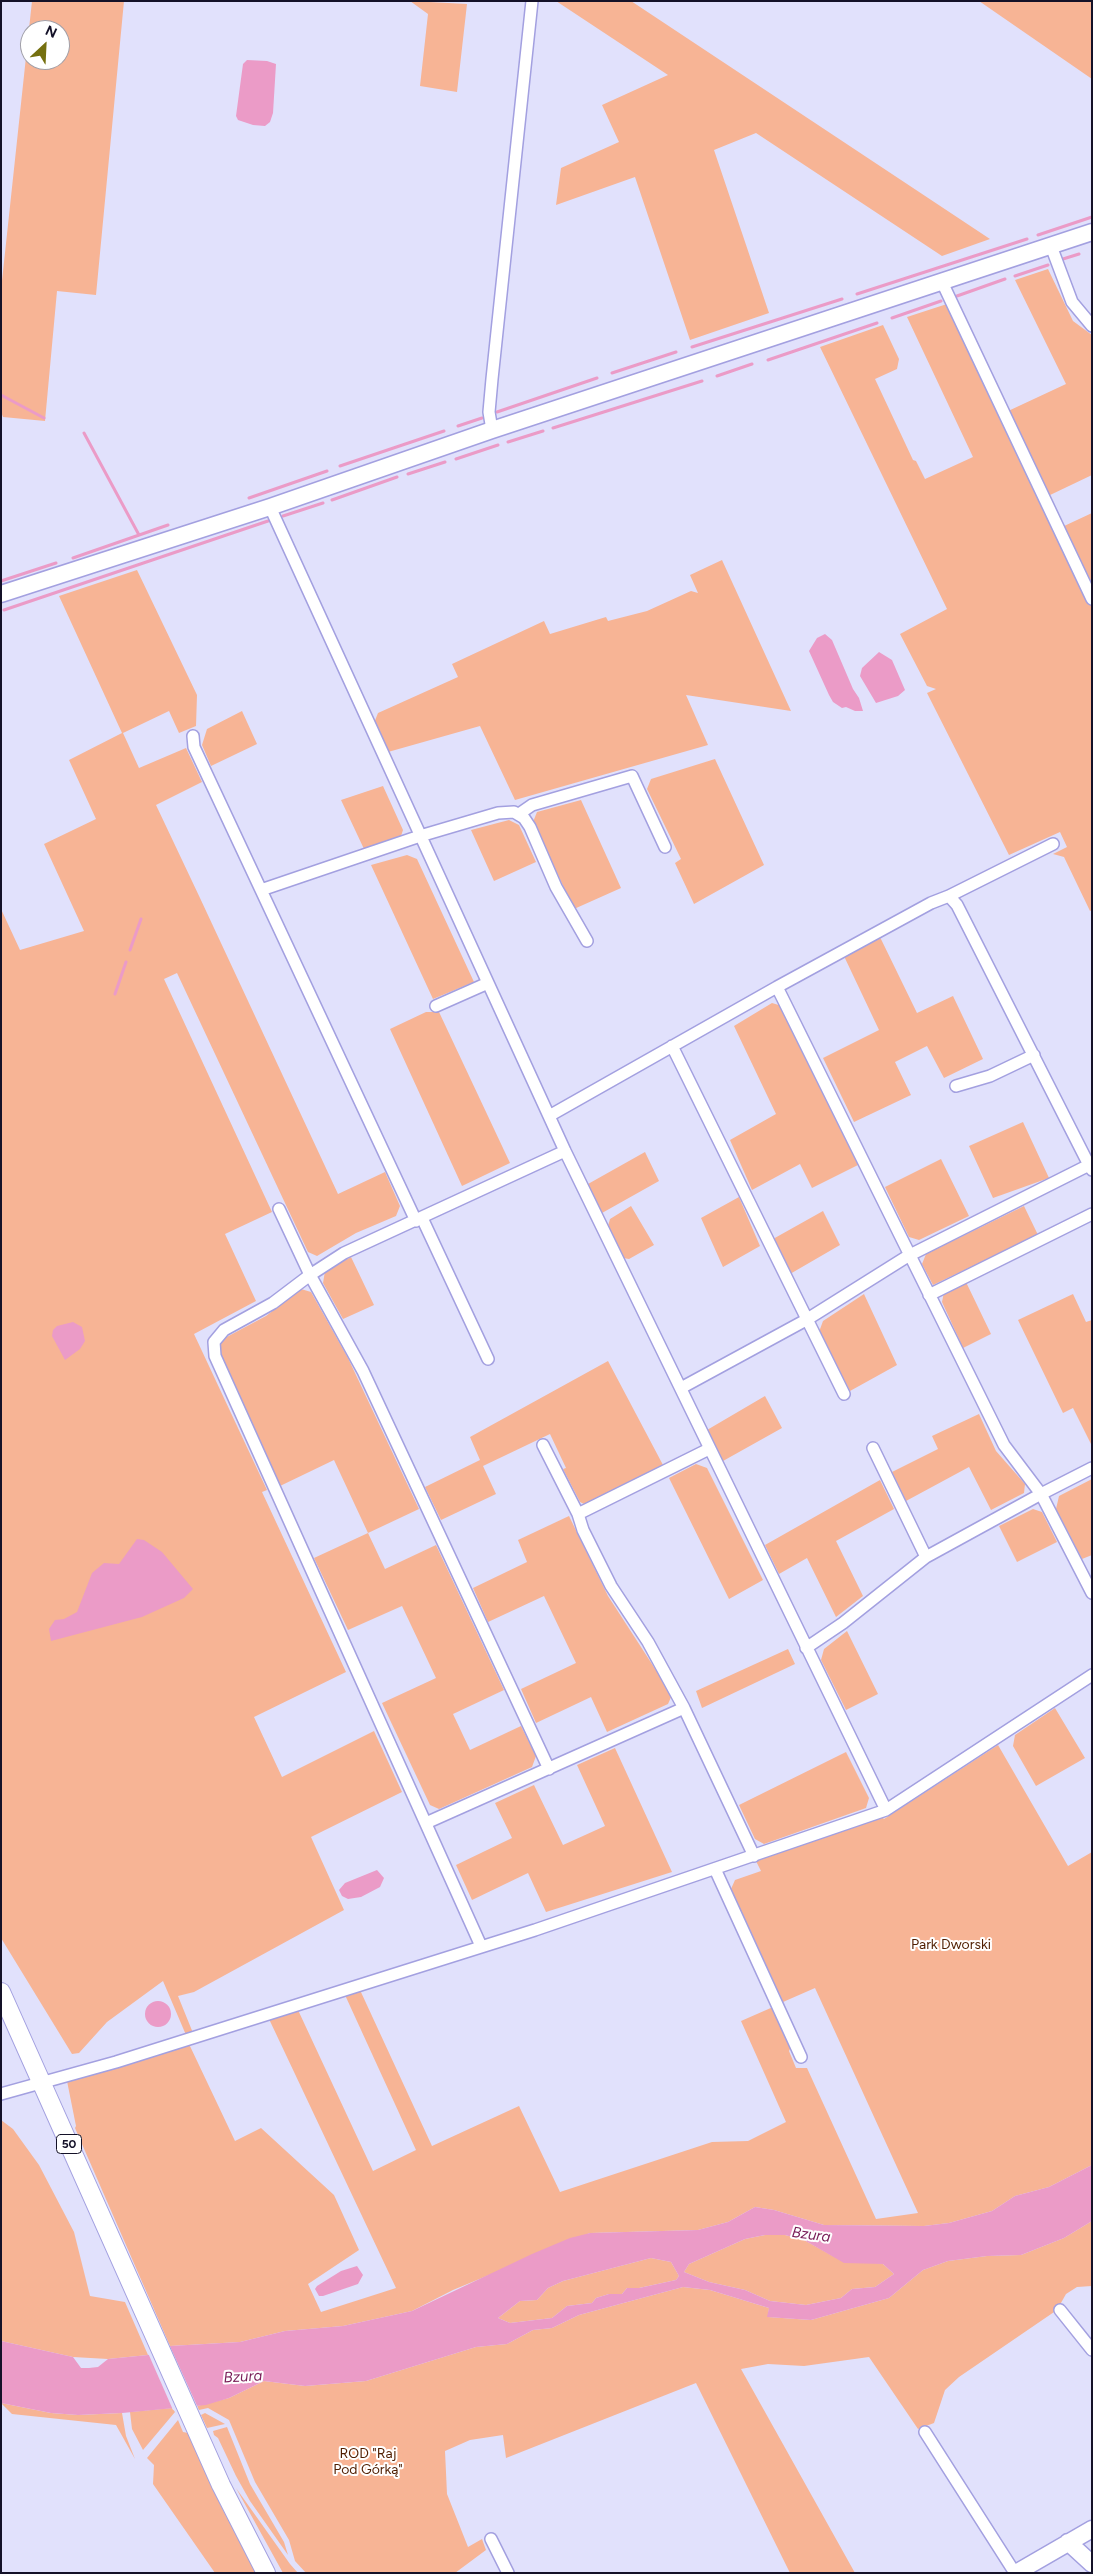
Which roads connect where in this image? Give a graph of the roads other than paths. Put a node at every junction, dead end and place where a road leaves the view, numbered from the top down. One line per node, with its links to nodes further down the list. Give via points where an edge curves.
1 (532, 1): 6 (street, via 492,379 489,412)
2 (1092, 232): 3 (street)
3 (1050, 246): 4 (street); 5 (street, via 1072,302)
4 (942, 282): 6 (street); 9 (street)
5 (1092, 326)
6 (492, 430): 7 (street)
7 (270, 507): 8 (street); 12 (street)
8 (1, 594)
9 (1092, 599)
10 (193, 736): 15 (street, via 194,747)
11 (519, 814): 12 (street, via 498,813); 14 (street, via 532,804 632,776); 17 (street, via 530,827 556,887)
12 (420, 836): 15 (street); 18 (street)
13 (1053, 844): 16 (street)
14 (665, 846)
15 (261, 890): 29 (street)
16 (949, 896): 19 (street); 22 (street, via 957,905)
17 (587, 941)
18 (488, 983): 20 (street); 24 (street)
19 (777, 987): 21 (street); 30 (street)
20 (436, 1006)
21 (672, 1046): 24 (street); 33 (street)
22 (1034, 1055): 23 (street, via 990,1076); 26 (street)
23 (956, 1086)
24 (549, 1116): 25 (street)
25 (565, 1151): 29 (street); 35 (street)
26 (1091, 1167): 30 (street)
27 (279, 1209): 31 (street)
28 (1092, 1214): 32 (street)
29 (419, 1220): 31 (street, via 344,1253); 34 (street)
30 (908, 1256): 32 (street); 33 (street)
31 (310, 1275): 48 (street, via 363,1370); 50 (street, via 273,1303 224,1330 214,1342 215,1356)
32 (930, 1294): 41 (street, via 1004,1445)
33 (806, 1320): 35 (street); 36 (street)
34 (488, 1359)
35 (681, 1388): 39 (street)
36 (844, 1394)
37 (543, 1446): 42 (street)
38 (873, 1448): 43 (street)
39 (709, 1450): 42 (street); 45 (street)
40 (1092, 1468): 41 (street)
41 (1041, 1494): 43 (street); 44 (street)
42 (578, 1514): 47 (street, via 611,1586 648,1642)
43 (926, 1557): 45 (street)
44 (1092, 1593)
45 (806, 1648): 49 (street)
46 (1092, 1675): 49 (street)
47 (684, 1708): 48 (street); 51 (street)
48 (549, 1769): 50 (street)
49 (886, 1810): 51 (street)
50 (426, 1823): 53 (street)
51 (754, 1856): 52 (street)
52 (715, 1869): 53 (street); 55 (street)
53 (481, 1946): 56 (street)
54 (1, 1992): 56 (main road, 50)
55 (801, 2057)
56 (42, 2083): 57 (street); 65 (main road, 50, via 237,2519)
57 (1, 2094)
58 (1060, 2310): 59 (street)
59 (1092, 2350)
60 (925, 2432): 67 (street)
61 (1092, 2529): 63 (street)
62 (491, 2539): 66 (street)
63 (1068, 2542): 64 (street); 67 (street)
64 (1092, 2564)
65 (266, 2573)
66 (508, 2573)
67 (1016, 2573)

